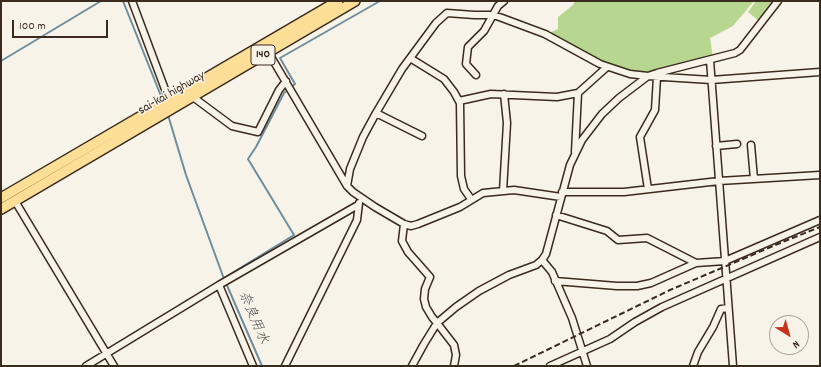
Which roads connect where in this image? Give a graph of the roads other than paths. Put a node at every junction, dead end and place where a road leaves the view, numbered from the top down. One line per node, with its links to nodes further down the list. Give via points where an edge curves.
1 (132, 1): 21 (street)
2 (338, 1): 7 (highway, sai-kai highway / 140)
3 (355, 1): 7 (highway, sai-kai highway / 140)
4 (504, 1): 6 (street)
5 (778, 1): 9 (street, via 740,50)
6 (494, 15): 8 (street, via 447,13 436,23); 10 (street, via 545,34); 12 (street, via 468,47 466,64)
7 (266, 48): 16 (street); 19 (highway, sai-kai highway / 140); 21 (highway, sai-kai highway / 140)
8 (410, 58): 20 (street, via 444,79); 22 (street)
9 (710, 60): 13 (street); 15 (street)
10 (607, 66): 13 (street, via 630,74); 17 (street)
11 (820, 72): 15 (street)
12 (476, 75)
13 (648, 76): 14 (street); 27 (street, via 602,114)
14 (657, 77): 15 (street); 32 (street, via 655,110 640,137)
15 (711, 80): 26 (street)
16 (286, 83): 19 (street, via 279,90 258,132 232,126); 31 (street)
17 (578, 93): 18 (street, via 557,97); 27 (street)
18 (504, 94): 20 (street); 33 (street, via 507,123)
19 (193, 97): 21 (highway, sai-kai highway / 140)
20 (459, 101): 37 (street, via 461,176 464,189)
21 (166, 106): 35 (highway, sai-kai highway / 140); 38 (highway, sai-kai highway / 140)
22 (376, 113): 23 (street); 31 (street, via 350,169)
23 (422, 136)
24 (737, 144): 26 (street)
25 (751, 145): 29 (street)
26 (716, 146): 30 (street)
27 (575, 153): 34 (street)
28 (820, 175): 29 (street)
29 (754, 179): 30 (street)
30 (719, 181): 32 (street); 46 (street)
31 (347, 186): 36 (street)
32 (648, 189): 34 (street)
33 (503, 190): 34 (street); 37 (street, via 483,193)
34 (562, 194): 41 (street)
35 (1, 198)
36 (362, 198): 39 (street); 43 (street)
37 (471, 199): 43 (street, via 460,207 418,224)
38 (15, 201): 40 (highway, sai-kai highway / 140); 54 (street)
39 (358, 205): 50 (street); 58 (street, via 357,220)
40 (1, 209)
41 (556, 216): 45 (street); 47 (street, via 607,231 618,240 647,238)
42 (820, 220): 46 (street)
43 (404, 224): 52 (street, via 402,241 408,252 430,277 424,299 432,317)
44 (820, 237): 48 (street)
45 (542, 260): 49 (street); 52 (street, via 479,292)
46 (725, 261): 47 (street); 48 (street)
47 (696, 263): 49 (street, via 668,277 637,286 598,286)
48 (726, 278): 51 (street); 53 (street, via 662,307 610,339)
49 (555, 281): 53 (street, via 572,318)
50 (219, 285): 54 (street); 57 (street)
51 (728, 308): 63 (street, via 721,309); 64 (street)
52 (438, 323): 59 (street); 60 (street, via 454,345)
53 (583, 352): 61 (street); 62 (street)
54 (106, 354): 55 (street); 56 (street)
55 (86, 366)
56 (114, 366)
57 (253, 366)
58 (286, 366)
59 (412, 366)
60 (454, 366)
61 (550, 366)
62 (587, 366)
63 (693, 366)
64 (733, 366)

